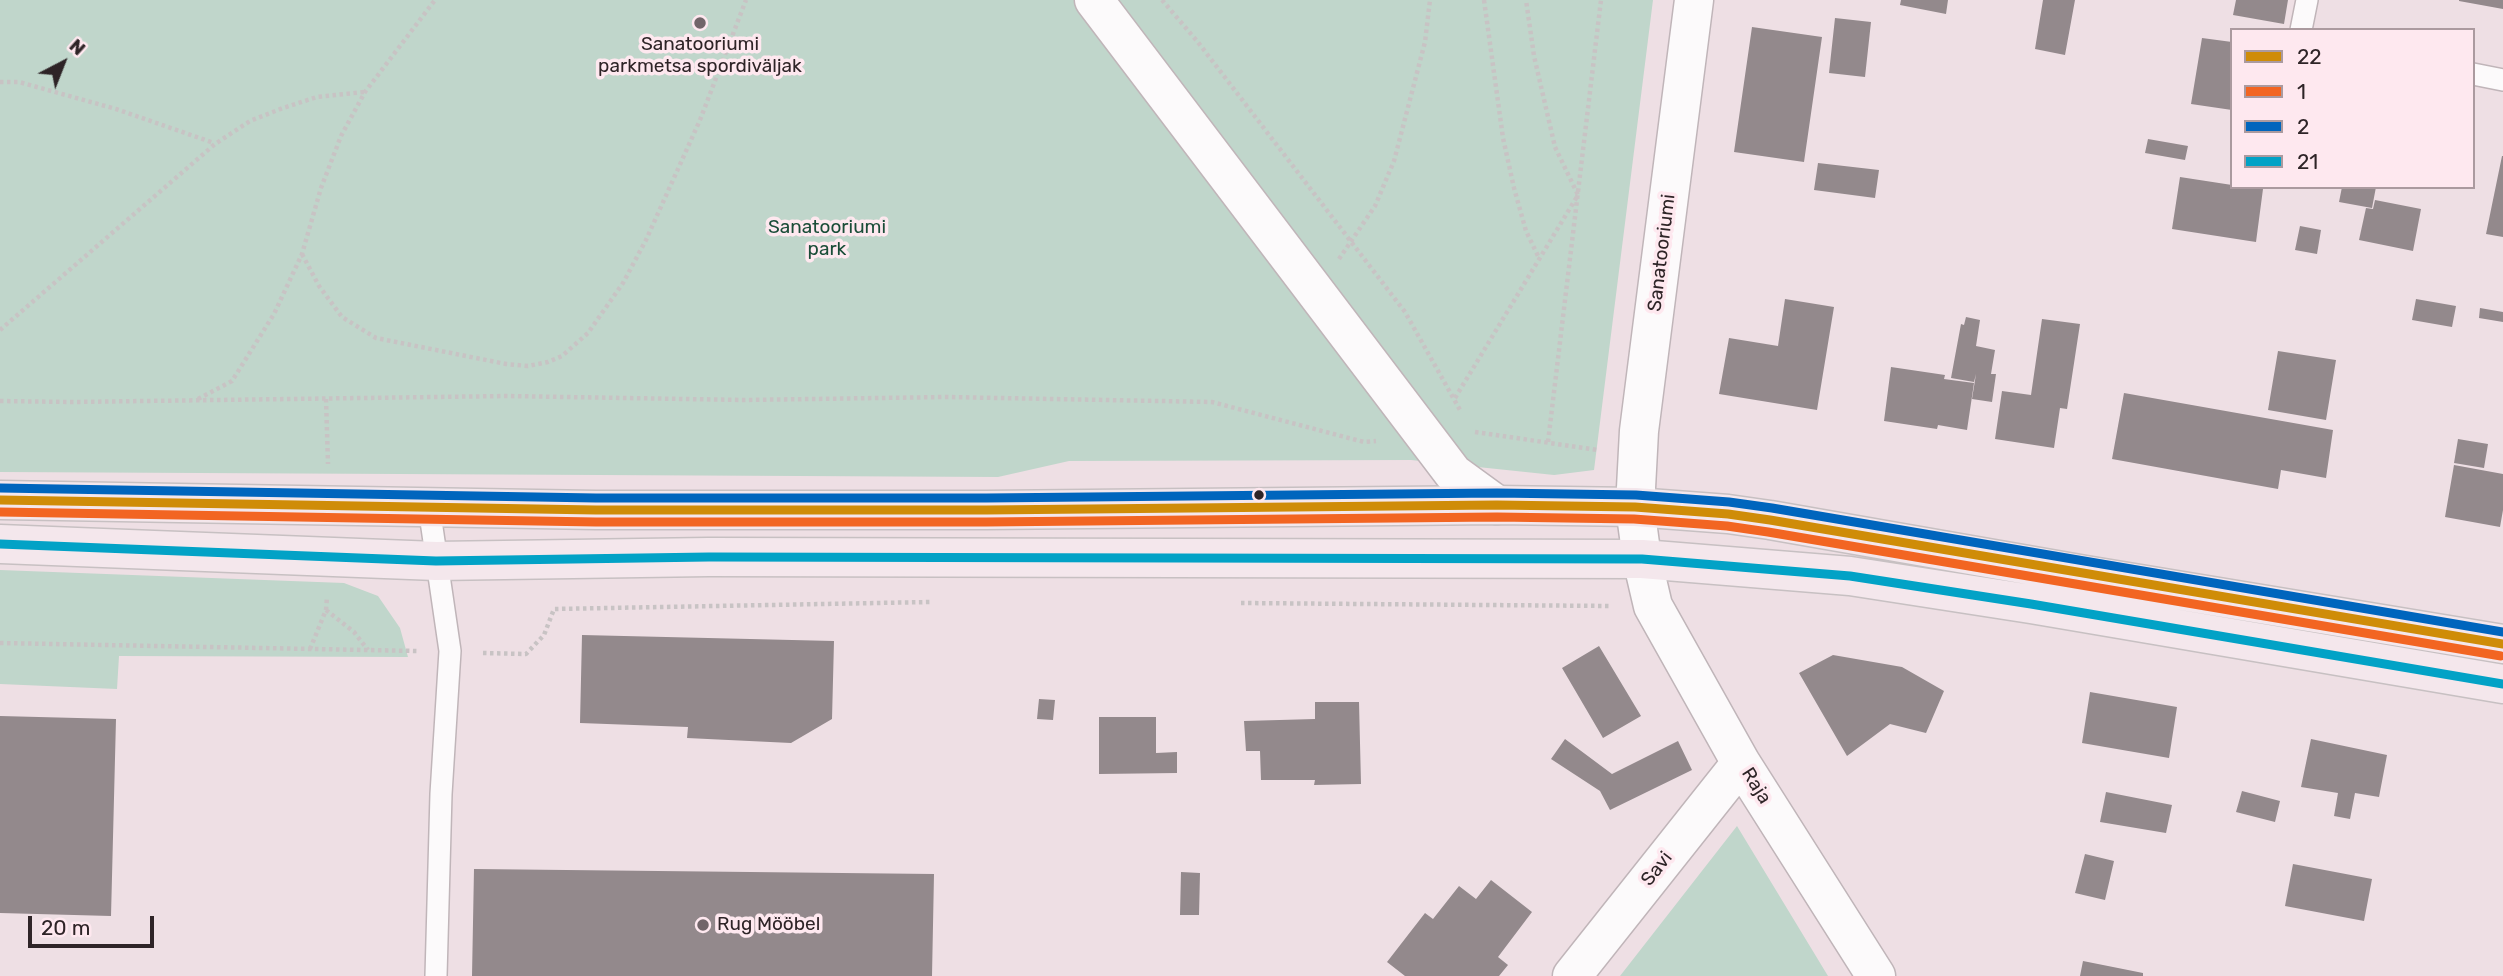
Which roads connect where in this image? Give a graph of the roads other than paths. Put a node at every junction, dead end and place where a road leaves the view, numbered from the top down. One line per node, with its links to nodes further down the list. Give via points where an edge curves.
1 (1094, 0): 8 (street, via 1453,473)
2 (1694, 0): 10 (street, Sanatooriumi, via 1639,431)
3 (2307, 0): 4 (lane)
4 (2301, 28)
5 (2475, 74): 6 (lane)
6 (2503, 80)
7 (0, 500): 9 (highway)
8 (1497, 505): 9 (highway, via 999,510); 10 (highway)
9 (429, 507): 13 (lane)
10 (1635, 507): 12 (street, Raja); 14 (highway, via 1727,513)
11 (0, 544): 13 (highway)
12 (1642, 559): 13 (highway, via 709,556); 15 (highway, via 1850,576); 16 (street, Raja, via 1653,606)
13 (436, 561): 17 (lane, via 450,652)
14 (2503, 644)
15 (2503, 684)
16 (1741, 763): 18 (street, Savi); 19 (street, Raja)
17 (436, 976)
18 (1572, 976)
19 (1876, 976)

